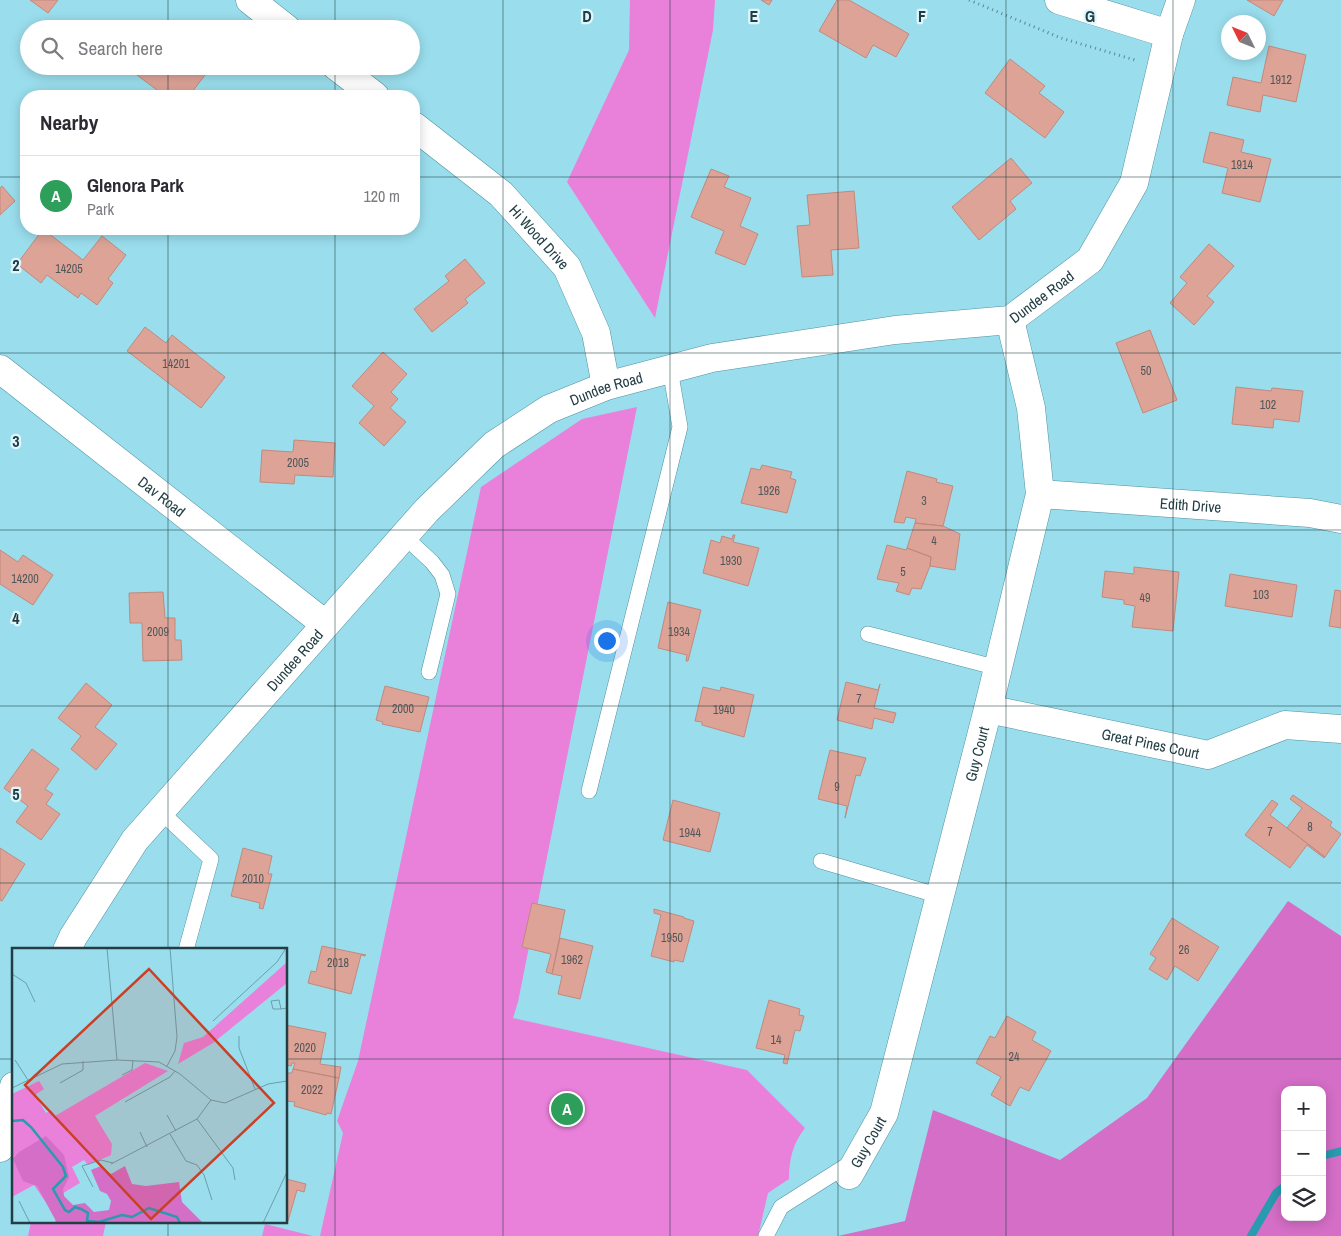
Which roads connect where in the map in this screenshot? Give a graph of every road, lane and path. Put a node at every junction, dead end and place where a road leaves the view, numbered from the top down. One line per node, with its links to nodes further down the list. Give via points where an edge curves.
1 (250, 0): 5 (street)
2 (968, 0): 7 (path, via 1061,38)
3 (1059, 0): 6 (street)
4 (1181, 0): 6 (street, Dundee Road)
5 (276, 20)
6 (1169, 34): 7 (street, Dundee Road)
7 (1161, 68): 11 (street, Dundee Road, via 1134,182 1090,260)
8 (348, 75): 9 (street)
9 (367, 90)
10 (420, 131): 14 (street, Hi Wood Drive, via 501,194 567,267 596,333)
11 (1010, 320): 13 (street, Dundee Road, via 895,330 712,358); 15 (street, Guy Court, via 1031,408)
12 (0, 369): 18 (street, Dav Road)
13 (670, 369): 14 (street, Dundee Road); 24 (lane, via 680,428)
14 (606, 386): 17 (street, Dundee Road, via 549,409 494,445)
15 (1040, 494): 16 (street, Edith Drive, via 1310,513); 20 (street, Guy Court)
16 (1341, 518)
17 (404, 536): 18 (street, Dundee Road); 21 (lane, via 442,575 448,594)
18 (325, 624): 25 (street, Dundee Road)
19 (868, 634): 20 (lane)
20 (998, 668): 22 (street, Guy Court)
21 (429, 672)
22 (988, 709): 23 (street, Great Pines Court, via 1208,755 1285,725); 27 (street, Guy Court)
23 (1341, 729)
24 (589, 790)
25 (160, 811): 28 (street, Dundee Road, via 136,840); 29 (lane, via 211,859)
26 (821, 861): 27 (lane)
27 (940, 896): 32 (street, Guy Court, via 884,1113)
28 (68, 948)
29 (187, 948)
30 (12, 1095): 31 (street)
31 (0, 1148)
32 (853, 1167): 33 (lane, via 781,1207)
33 (766, 1236)

